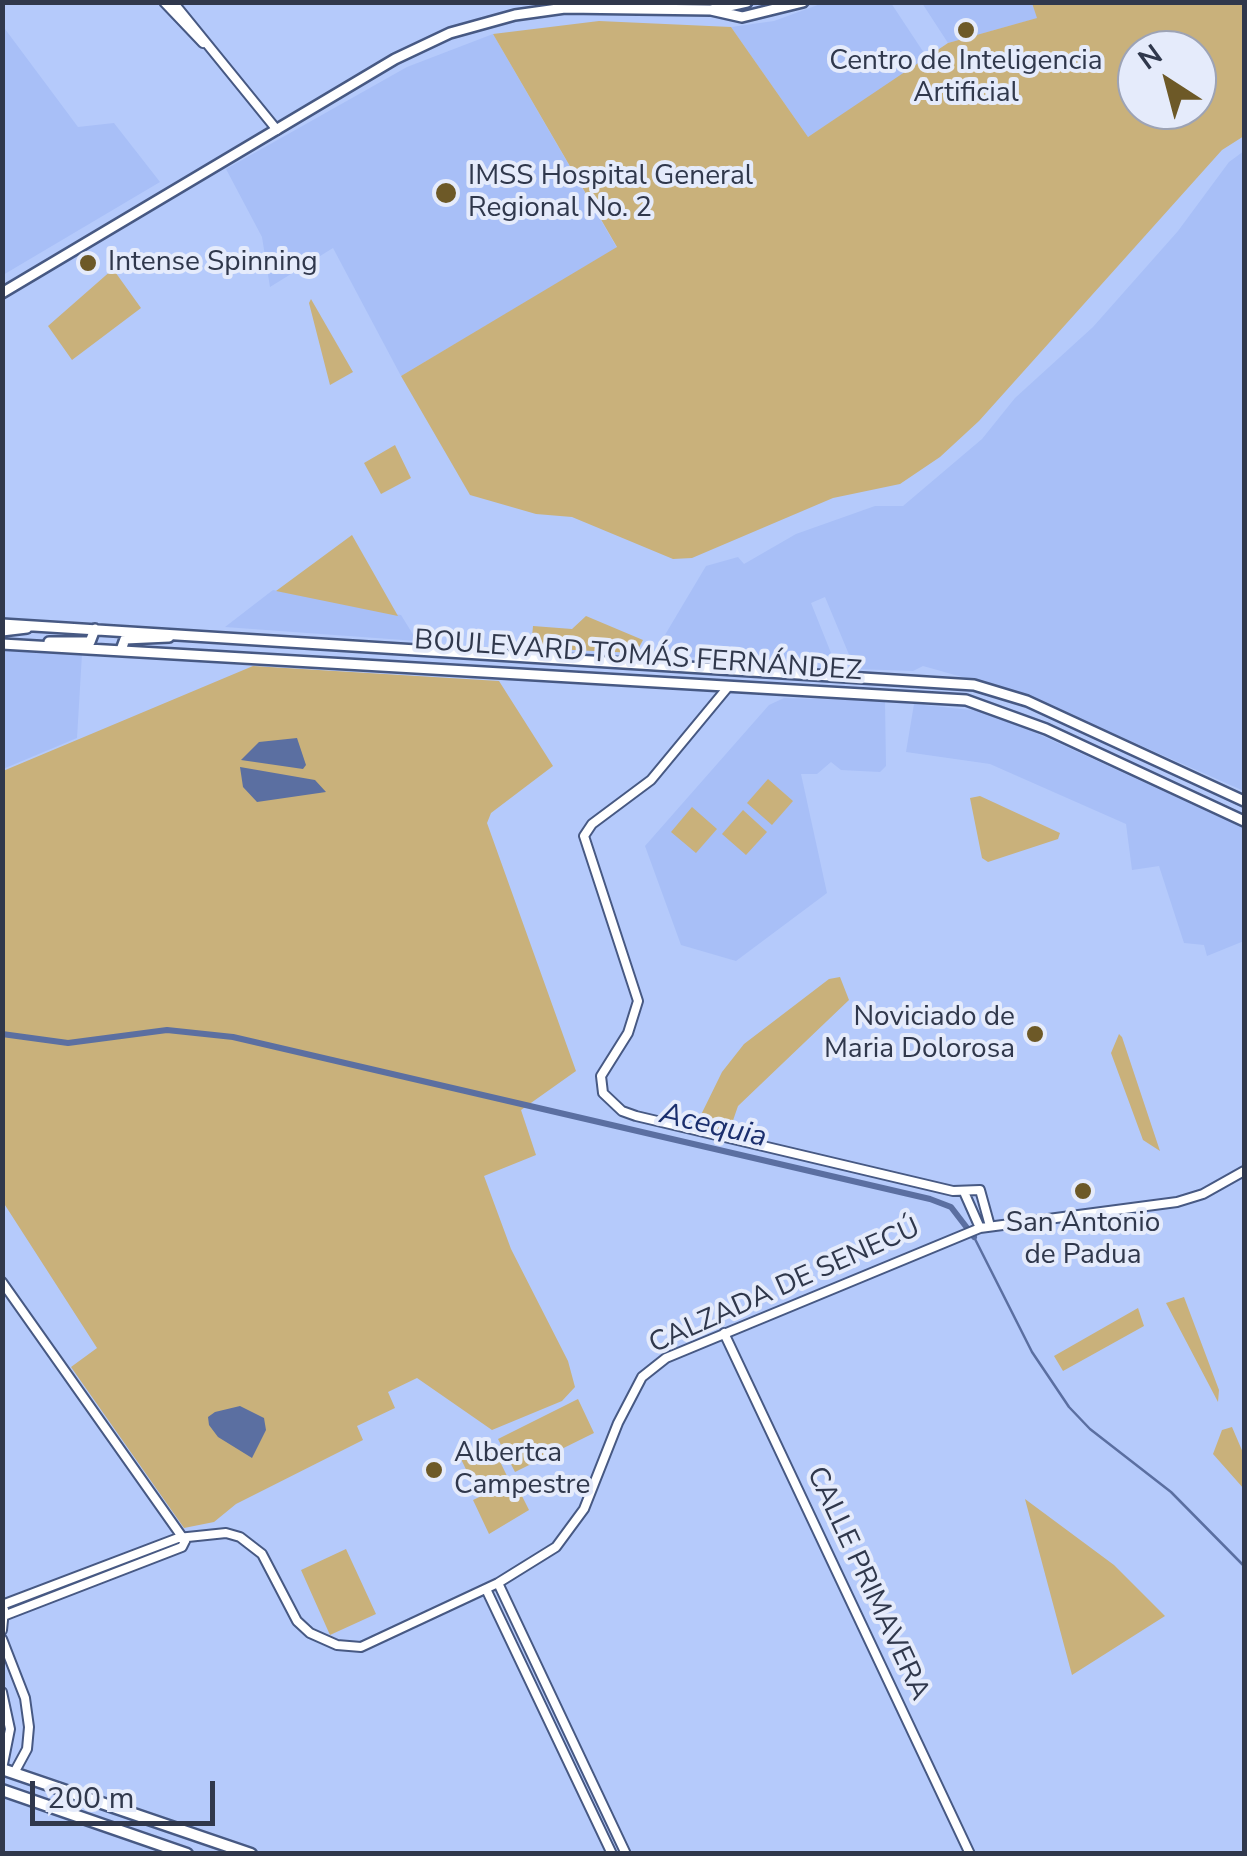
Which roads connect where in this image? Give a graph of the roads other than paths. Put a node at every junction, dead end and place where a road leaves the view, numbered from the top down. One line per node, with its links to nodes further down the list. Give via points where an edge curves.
1 (164, 2): 7 (street)
2 (173, 2): 7 (street)
3 (747, 2): 6 (main road)
4 (803, 2): 6 (main road, via 742,17)
5 (695, 6): 6 (main road); 8 (main road, via 580,7 480,23 415,48)
6 (711, 10)
7 (211, 48): 8 (street)
8 (277, 130): 9 (main road)
9 (2, 293)
10 (2, 628): 11 (main road, BOULEVARD TOMÁS FERNÁNDEZ)
11 (96, 629): 12 (main road, BOULEVARD TOMÁS FERNÁNDEZ); 14 (main road, via 90,642)
12 (176, 634): 15 (main road, via 124,640); 16 (main road, BOULEVARD TOMÁS FERNÁNDEZ)
13 (2, 644): 14 (main road, BOULEVARD TOMÁS FERNÁNDEZ)
14 (31, 645): 15 (main road, BOULEVARD TOMÁS FERNÁNDEZ)
15 (122, 650): 19 (main road, BOULEVARD TOMÁS FERNÁNDEZ)
16 (718, 670): 17 (main road, BOULEVARD TOMÁS FERNÁNDEZ); 19 (main road)
17 (742, 672): 18 (main road, BOULEVARD TOMÁS FERNÁNDEZ); 19 (main road)
18 (974, 686): 20 (main road); 21 (main road, BOULEVARD TOMÁS FERNÁNDEZ, via 1027,701)
19 (728, 687): 20 (main road, BOULEVARD TOMÁS FERNÁNDEZ); 24 (street, via 651,780 584,836 638,1001 628,1033 601,1076 603,1093 636,1116)
20 (966, 700): 22 (main road, BOULEVARD TOMÁS FERNÁNDEZ, via 1046,729)
21 (1244, 801)
22 (1244, 822)
23 (1244, 1171): 25 (street, CALZADA DE SENECÚ, via 1170,1203)
24 (964, 1192): 25 (street); 25 (street, via 980,1190)
25 (985, 1226): 27 (street, CALZADA DE SENECÚ)
26 (2, 1282): 28 (street)
27 (724, 1333): 29 (street, CALZADA DE SENECÚ, via 646,1373 573,1528 538,1561); 47 (street, CALLE PRIMAVERA)
28 (184, 1541): 30 (street, CALZADA DE SENECÚ, via 210,1533 240,1537 262,1554 298,1621 321,1640 353,1648); 31 (street, via 180,1548)
29 (498, 1582): 30 (street, CALZADA DE SENECÚ); 34 (street)
30 (486, 1589): 35 (street)
31 (4, 1609): 32 (street)
32 (2, 1630)
33 (2, 1639): 39 (street, via 29,1726 28,1750)
34 (534, 1659): 35 (street); 37 (street)
35 (521, 1664): 38 (street)
36 (2, 1692): 39 (street)
37 (578, 1754): 38 (street); 41 (street)
38 (567, 1759): 42 (street)
39 (9, 1771): 40 (main road); 44 (main road)
40 (8, 1792): 43 (main road)
41 (616, 1831): 42 (street); 46 (street)
42 (604, 1836): 45 (street)
43 (187, 1854)
44 (251, 1854)
45 (612, 1854)
46 (626, 1854)
47 (970, 1854)

